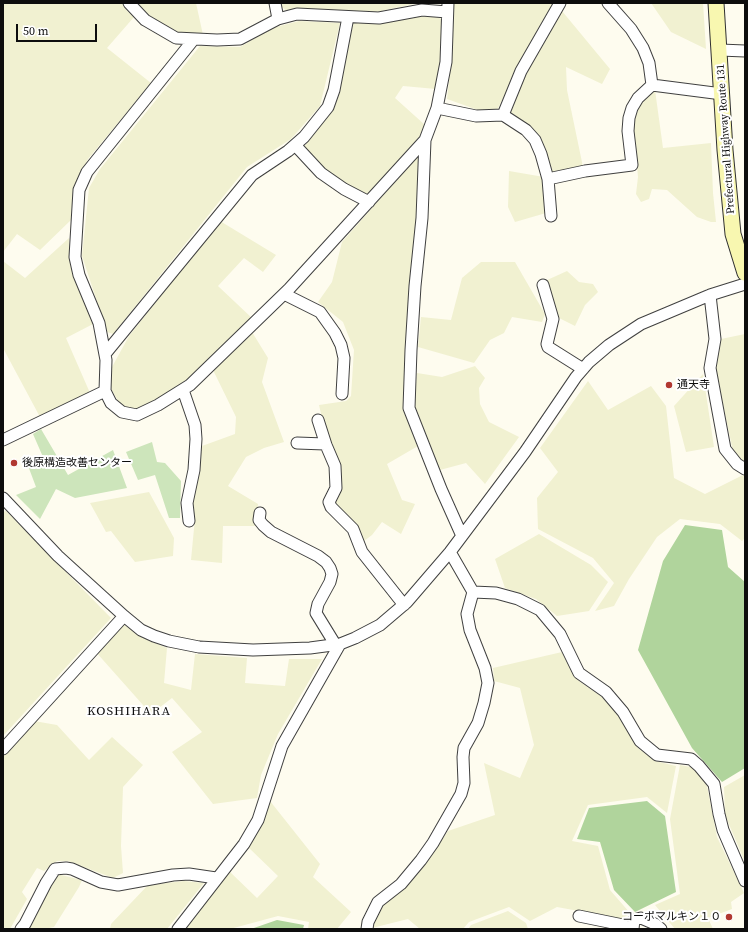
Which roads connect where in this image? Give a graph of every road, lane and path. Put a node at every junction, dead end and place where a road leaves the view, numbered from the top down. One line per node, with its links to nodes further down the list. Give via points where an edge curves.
1 (129, 3): 9 (street, via 145,20 176,38)
2 (274, 3): 8 (street)
3 (560, 3): 15 (street, via 521,71)
4 (608, 3): 12 (street, via 631,29 643,48 649,63)
5 (716, 3): 10 (main road, Prefectural Highway Route 131)
6 (448, 7): 7 (street, via 379,18); 14 (street, via 446,62)
7 (348, 17): 8 (street, via 298,14); 17 (street, via 334,90 328,106)
8 (278, 19): 9 (street, via 240,40)
9 (194, 39): 26 (street, via 87,172 79,190 75,257 79,275 99,323)
10 (720, 50): 11 (street); 13 (main road, Prefectural Highway Route 131)
11 (745, 51)
12 (652, 85): 13 (street); 18 (street, via 638,98 629,118 632,165)
13 (722, 94): 21 (main road, Prefectural Highway Route 131, via 733,234)
14 (437, 108): 15 (street, via 476,116); 16 (street)
15 (503, 115): 18 (street, via 536,140)
16 (425, 140): 19 (street); 39 (street, via 409,408)
17 (295, 145): 19 (street, via 321,173); 26 (street, via 252,175)
18 (548, 179): 20 (street)
19 (368, 202): 24 (street)
20 (551, 216)
21 (745, 273)
22 (745, 284): 25 (street)
23 (543, 285): 27 (street, via 553,319 548,347)
24 (284, 294): 28 (street); 30 (street, via 320,312 335,333 344,358)
25 (710, 295): 27 (street, via 641,324 609,345); 35 (street, via 715,340 710,368 725,450)
26 (105, 354): 29 (street)
27 (583, 369): 39 (street)
28 (183, 390): 29 (street, via 137,415 122,412 111,403); 38 (street, via 195,426 196,439 194,470 187,503)
29 (104, 391): 32 (street)
30 (342, 394)
31 (318, 420): 34 (street)
32 (3, 440)
33 (297, 443): 34 (street)
34 (325, 444): 42 (street, via 335,466 336,476 336,488 329,502 331,507 353,529 362,552)
35 (745, 469)
36 (4, 500): 43 (street, via 58,556)
37 (260, 513): 44 (street, via 259,520 271,532 318,556 330,568 330,582 316,613)
38 (189, 521)
39 (462, 536): 40 (street)
40 (450, 552): 41 (street); 42 (street)
41 (473, 592): 47 (street, via 496,593 518,599 540,610 560,634 579,673 606,692 623,712 640,741 657,754 691,759 699,766 714,784 723,830); 51 (street, via 467,614 488,683 478,723 464,748 464,783 461,794 421,860 401,884 378,902)
42 (404, 605): 44 (street, via 380,625)
43 (124, 616): 44 (street, via 141,630 154,636 199,647 261,650); 45 (street)
44 (337, 644): 46 (street, via 282,746 258,820 244,844)
45 (3, 749)
46 (216, 878): 49 (street, via 189,874 174,875 118,885 101,882 72,869 54,869); 50 (street)
47 (745, 881)
48 (579, 916): 52 (street)
49 (21, 929)
50 (178, 929)
51 (367, 929)
52 (631, 929): 53 (street, via 634,920 641,918)
53 (662, 929)

